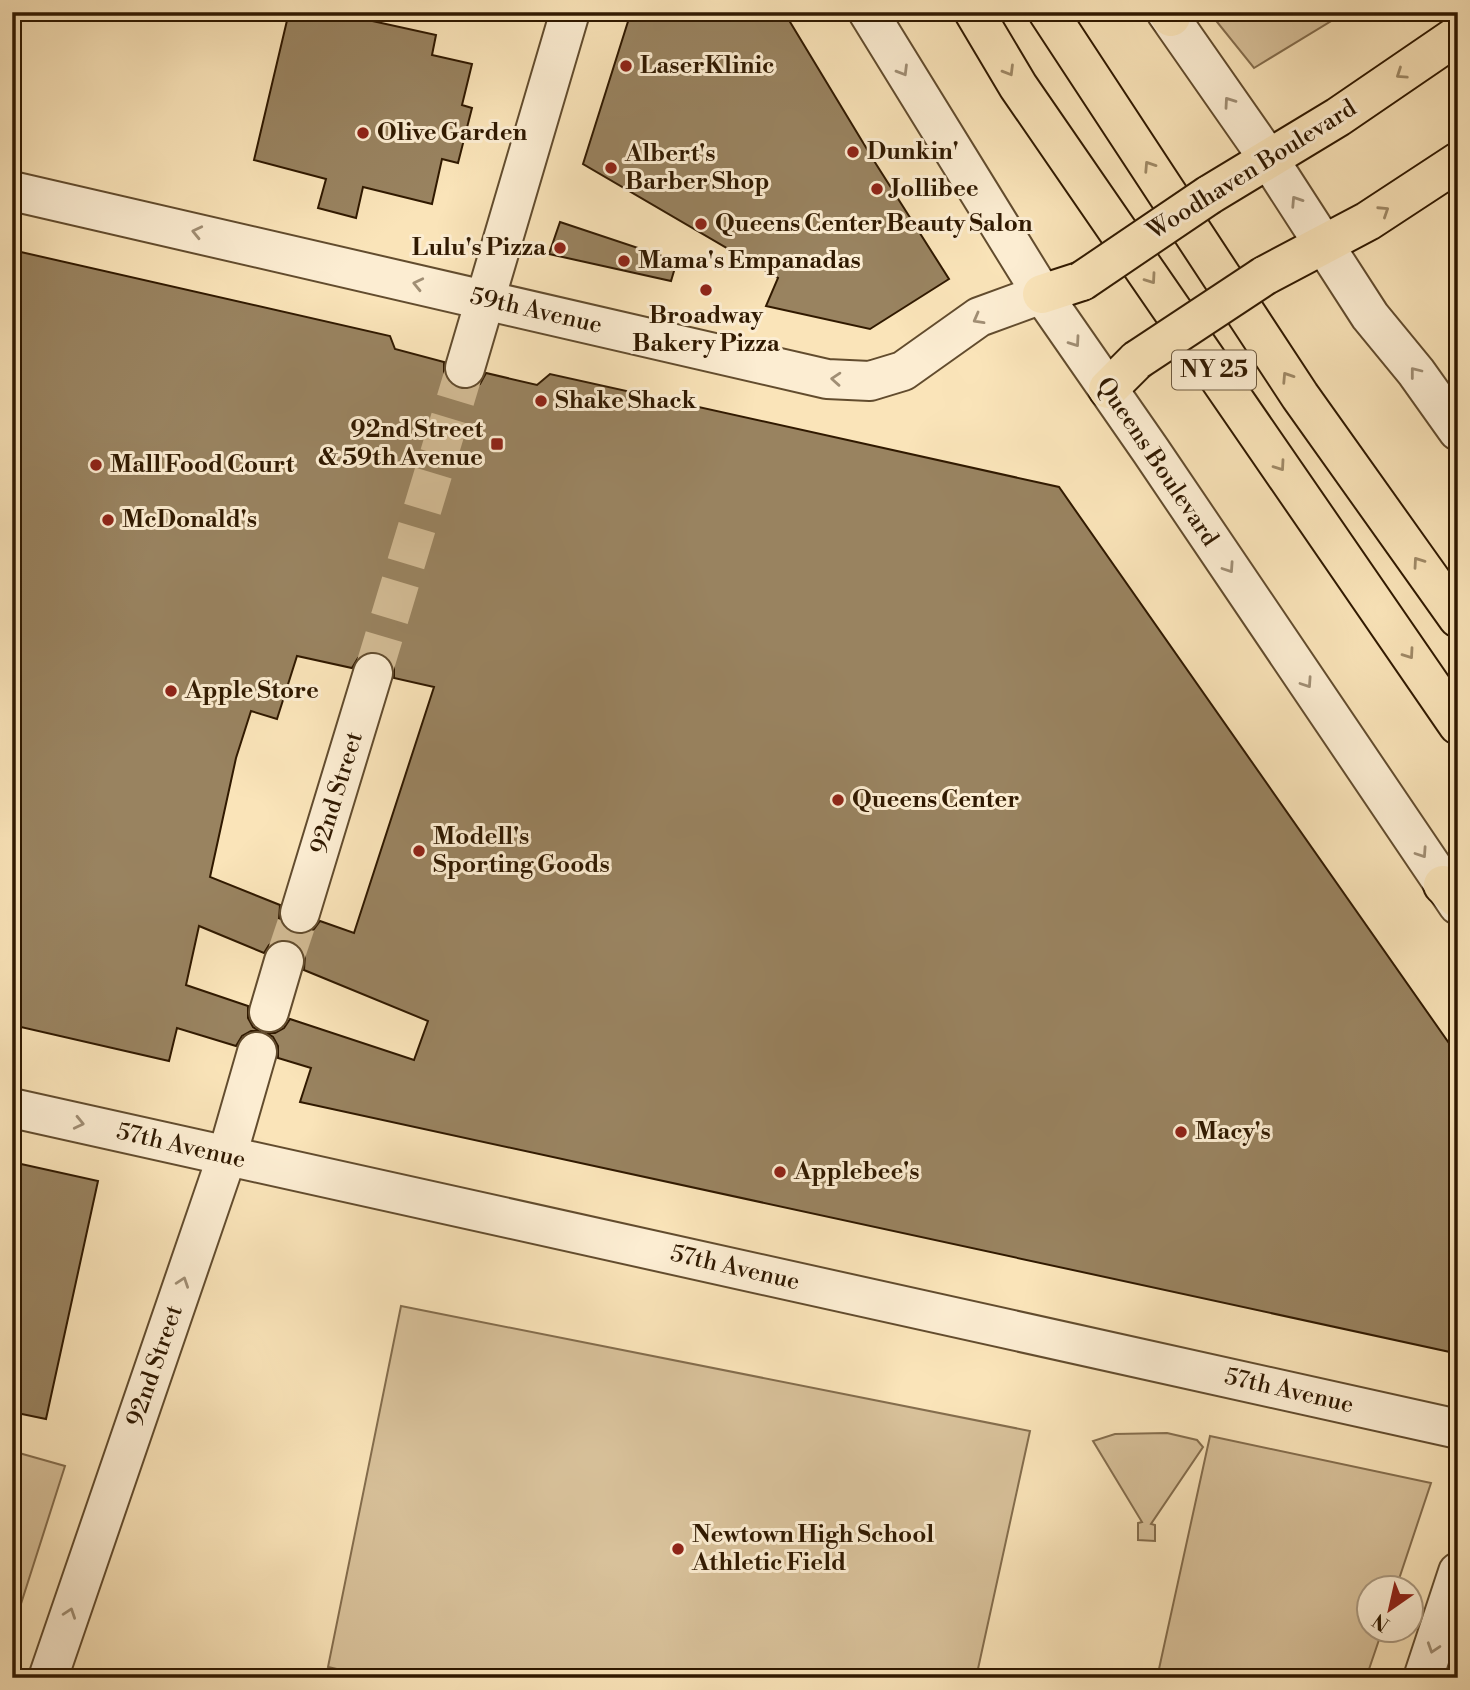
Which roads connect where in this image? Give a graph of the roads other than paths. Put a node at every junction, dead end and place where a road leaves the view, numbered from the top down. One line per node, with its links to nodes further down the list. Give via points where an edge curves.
1 (570, 12): 12 (street)
2 (868, 12): 11 (street, Queens Boulevard, one-way to 11)
3 (974, 12): 18 (main road, NY 25, one-way to 18, via 1026,97)
4 (1048, 12): 16 (main road, NY 25, one-way to 4, via 1300,396)
5 (1168, 14): 7 (street, one-way to 5)
6 (1458, 35): 7 (main road, Woodhaven Boulevard, one-way to 7, via 1338,117)
7 (1268, 158): 10 (street, one-way to 7); 11 (main road, Woodhaven Boulevard, bridge, via 1082,281)
8 (1458, 162): 10 (main road, one-way to 8, via 1368,222)
9 (12, 191): 12 (street, 59th Avenue, one-way to 9)
10 (1325, 244): 14 (main road, bridge, via 1264,276 1137,360); 15 (street, one-way to 10, via 1370,316)
11 (1042, 294): 12 (street, 59th Avenue, one-way to 12, via 979,317 903,372 870,381 827,379); 14 (street, Queens Boulevard, one-way to 14)
12 (485, 299): 13 (street)
13 (465, 368)
14 (1108, 389): 19 (street, Queens Boulevard, one-way to 19)
15 (1458, 430)
16 (1458, 618)
17 (373, 673): 20 (street, 92nd Street)
18 (1458, 725)
19 (1453, 897): 21 (street, Queens Boulevard)
20 (300, 913)
21 (1458, 933)
22 (284, 961): 23 (street)
23 (269, 1012)
24 (257, 1052): 26 (street, 92nd Street)
25 (12, 1108): 26 (street, 57th Avenue, one-way to 26)
26 (227, 1156): 27 (street, 57th Avenue); 29 (street, 92nd Street, one-way to 26)
27 (1458, 1429)
28 (1458, 1572): 30 (street, one-way to 30)
29 (48, 1678)
30 (1423, 1678)

